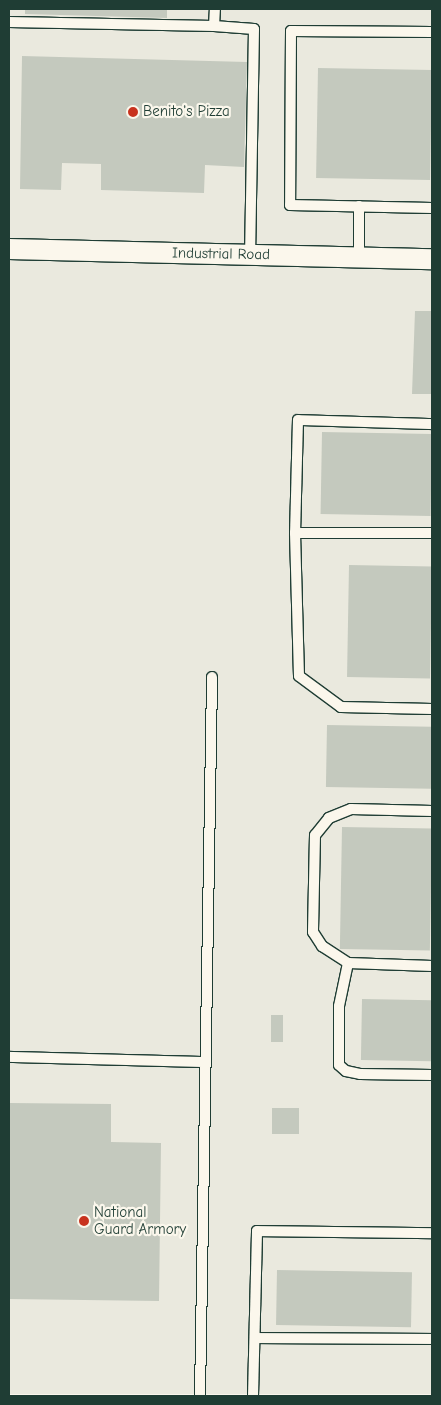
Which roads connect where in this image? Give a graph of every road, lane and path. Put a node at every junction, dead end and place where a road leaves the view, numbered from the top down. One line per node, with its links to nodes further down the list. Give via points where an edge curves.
1 (215, 9): 3 (lane)
2 (9, 22): 3 (lane)
3 (214, 26): 8 (lane, via 254,28)
4 (432, 32): 5 (lane, via 291,31 290,205)
5 (359, 206): 6 (lane); 9 (lane)
6 (432, 208)
7 (9, 250): 8 (street, Industrial Road)
8 (250, 255): 9 (street, Industrial Road)
9 (360, 258): 10 (street, Industrial Road)
10 (432, 259)
11 (432, 424): 12 (lane, via 298,420)
12 (295, 533): 13 (lane); 15 (lane, via 299,676 341,706)
13 (432, 533)
14 (212, 677): 20 (lane)
15 (432, 709)
16 (432, 811): 17 (lane, via 351,809 328,818 315,835 313,932 322,946)
17 (348, 963): 18 (lane); 21 (lane, via 339,1006 339,1065 346,1071 360,1074)
18 (432, 966)
19 (9, 1058): 20 (lane)
20 (206, 1062): 25 (lane)
21 (432, 1075)
22 (432, 1233): 23 (lane, via 257,1231)
23 (255, 1338): 24 (lane); 26 (lane)
24 (432, 1339)
25 (200, 1396)
26 (253, 1396)

